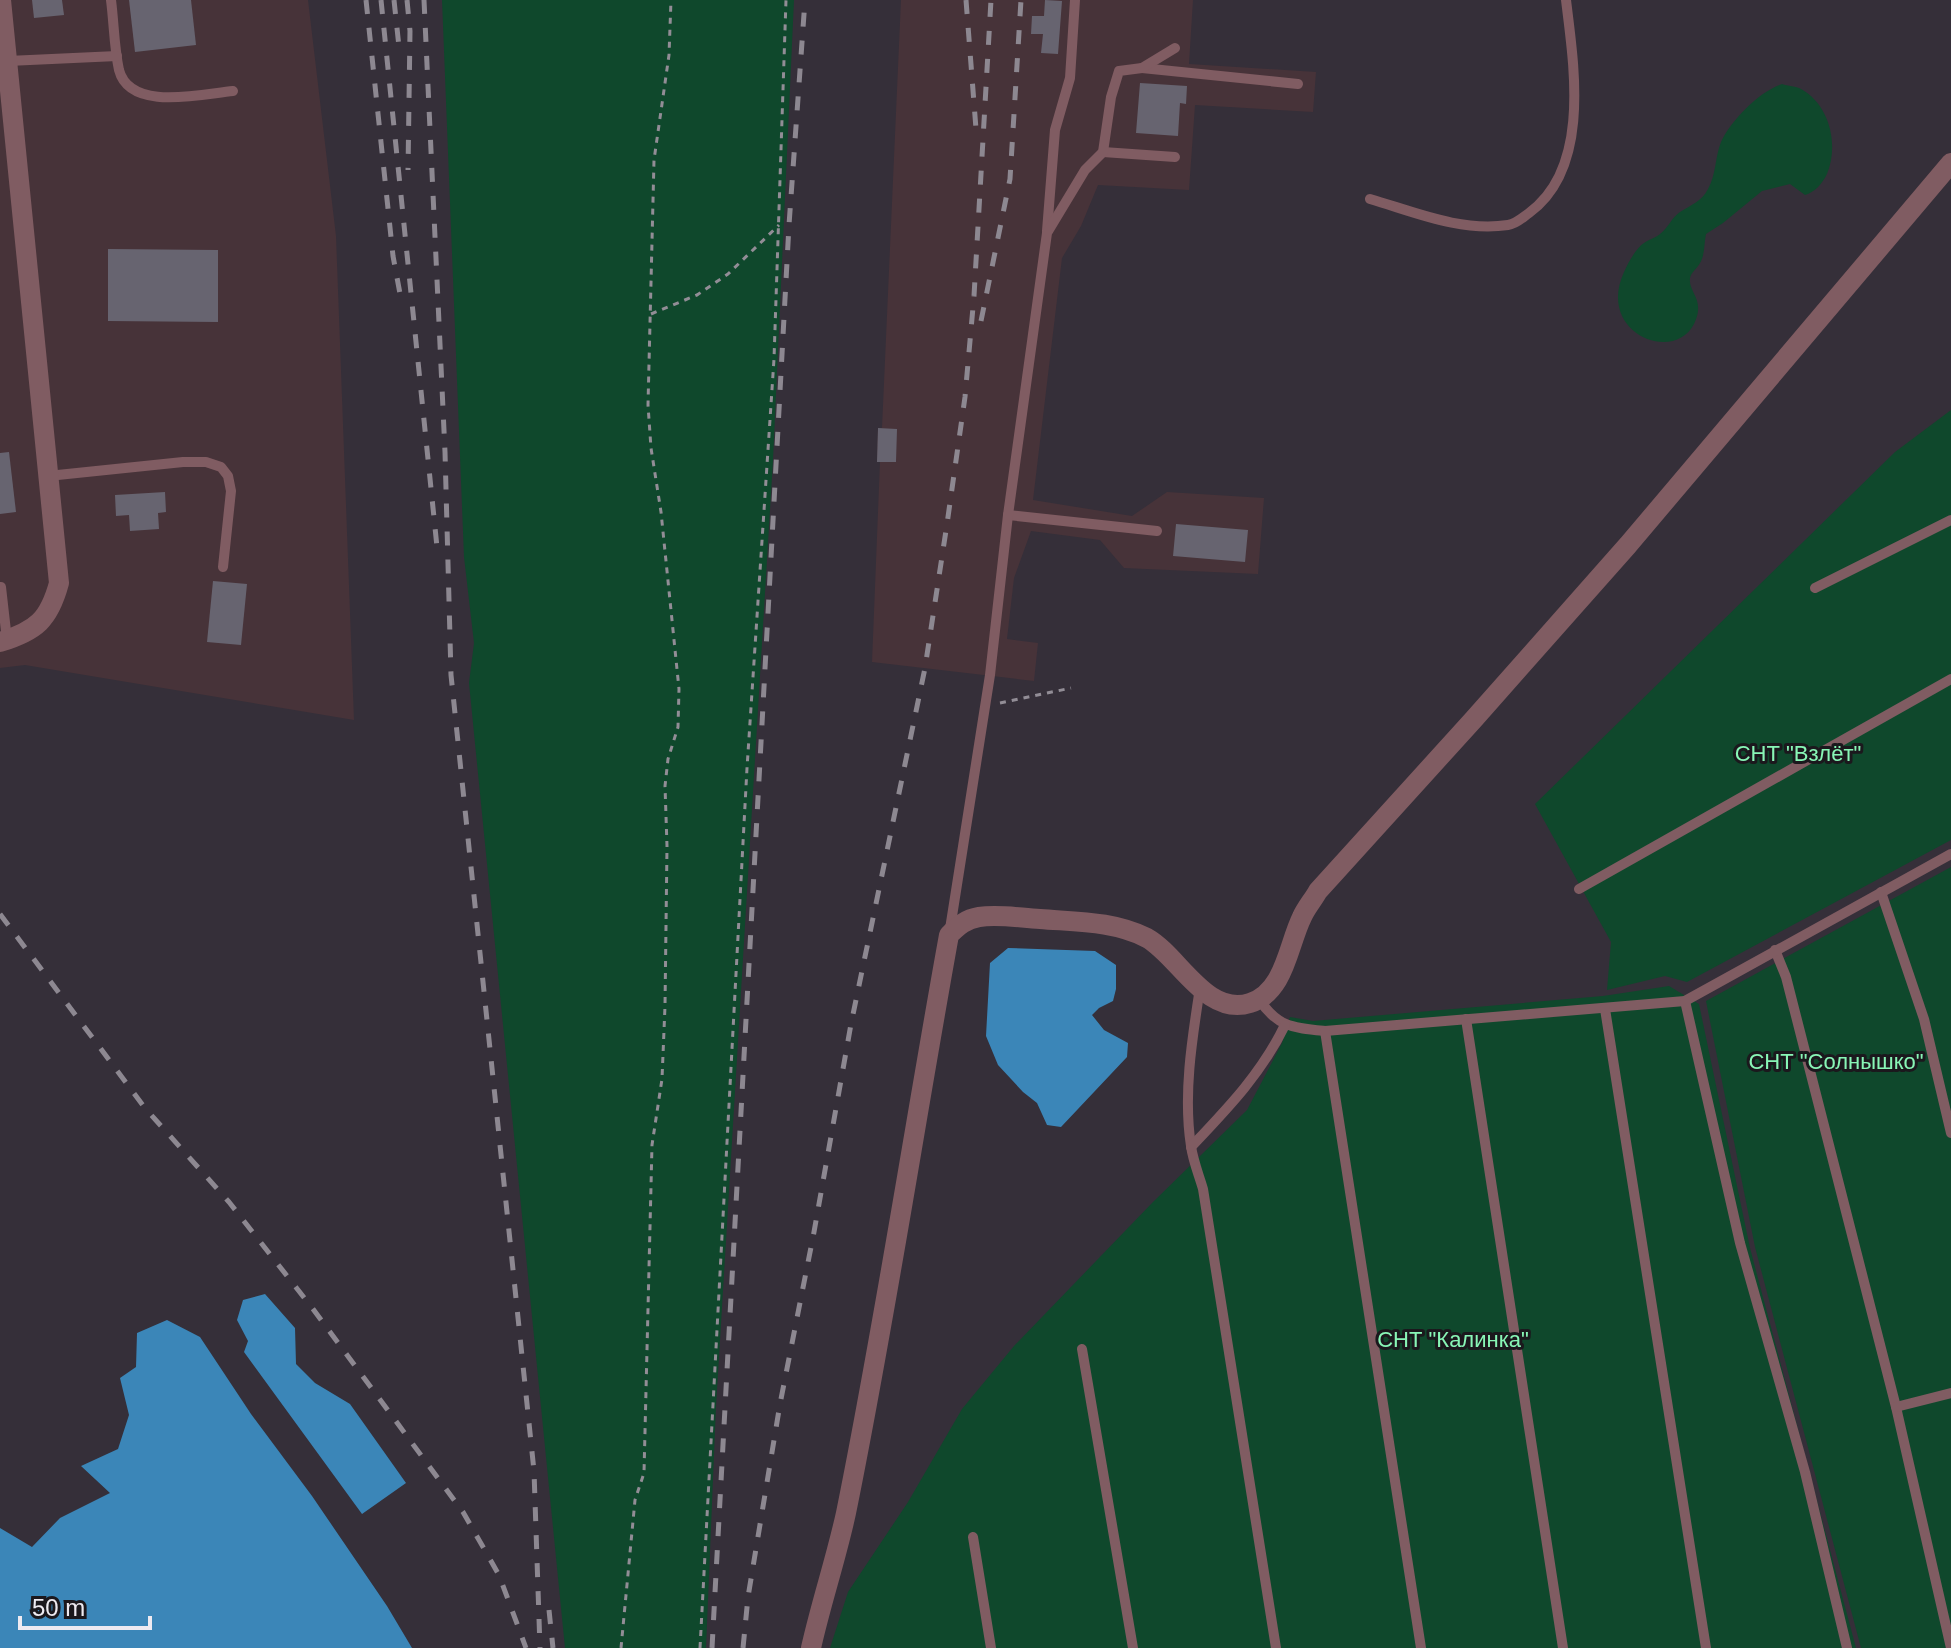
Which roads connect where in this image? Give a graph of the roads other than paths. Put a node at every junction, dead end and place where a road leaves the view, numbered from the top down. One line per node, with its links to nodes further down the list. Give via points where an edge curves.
1 (1, 0): 7 (street)
2 (111, 0): 6 (lane)
3 (1075, 0): 15 (lane, via 1070,78 1055,130)
4 (1566, 0): 14 (lane, via 1572,62 1570,150 1561,176 1538,206 1512,225 1483,227 1454,224)
5 (1175, 48): 8 (lane)
6 (117, 56): 7 (lane); 10 (lane, via 126,82 148,98)
7 (8, 61): 16 (street)
8 (1142, 68): 9 (lane); 11 (lane, via 1119,71)
9 (1298, 84)
10 (233, 91)
11 (1103, 152): 12 (lane); 15 (lane, via 1085,170)
12 (1175, 157)
13 (1951, 163): 31 (street, via 1628,545 1318,891 1301,918 1277,979)
14 (1370, 199)
15 (1047, 233): 17 (lane)
16 (48, 476): 20 (lane, via 183,462 221,467 231,491); 23 (street, via 59,583 53,605 39,625)
17 (1008, 515): 19 (lane); 28 (lane)
18 (1951, 520): 22 (lane)
19 (1157, 531)
20 (223, 567)
21 (1, 587): 23 (lane)
22 (1815, 588)
23 (3, 641)
24 (1951, 679): 26 (lane)
25 (1951, 854): 27 (lane)
26 (1579, 889)
27 (1881, 892): 29 (lane); 37 (lane, via 1924,1019)
28 (949, 935): 30 (street, via 977,917 1109,925 1151,940); 43 (street, via 856,1460)
29 (1775, 950): 32 (lane); 41 (lane)
30 (1200, 988): 31 (street, via 1234,1005); 38 (lane, via 1192,1039)
31 (1259, 999): 35 (lane)
32 (1685, 1001): 33 (lane); 50 (lane, via 1740,1243 1805,1472)
33 (1605, 1009): 34 (lane); 49 (lane)
34 (1466, 1019): 36 (lane); 48 (lane)
35 (1285, 1025): 36 (lane); 38 (lane, via 1240,1096)
36 (1325, 1031): 47 (lane)
37 (1951, 1133)
38 (1191, 1147): 46 (lane, via 1203,1189)
39 (1082, 1349): 45 (lane)
40 (1951, 1393): 41 (lane)
41 (1896, 1407): 51 (lane)
42 (973, 1537): 44 (lane)
43 (811, 1648)
44 (991, 1648)
45 (1133, 1648)
46 (1276, 1648)
47 (1421, 1648)
48 (1563, 1648)
49 (1706, 1648)
50 (1847, 1648)
51 (1951, 1648)

